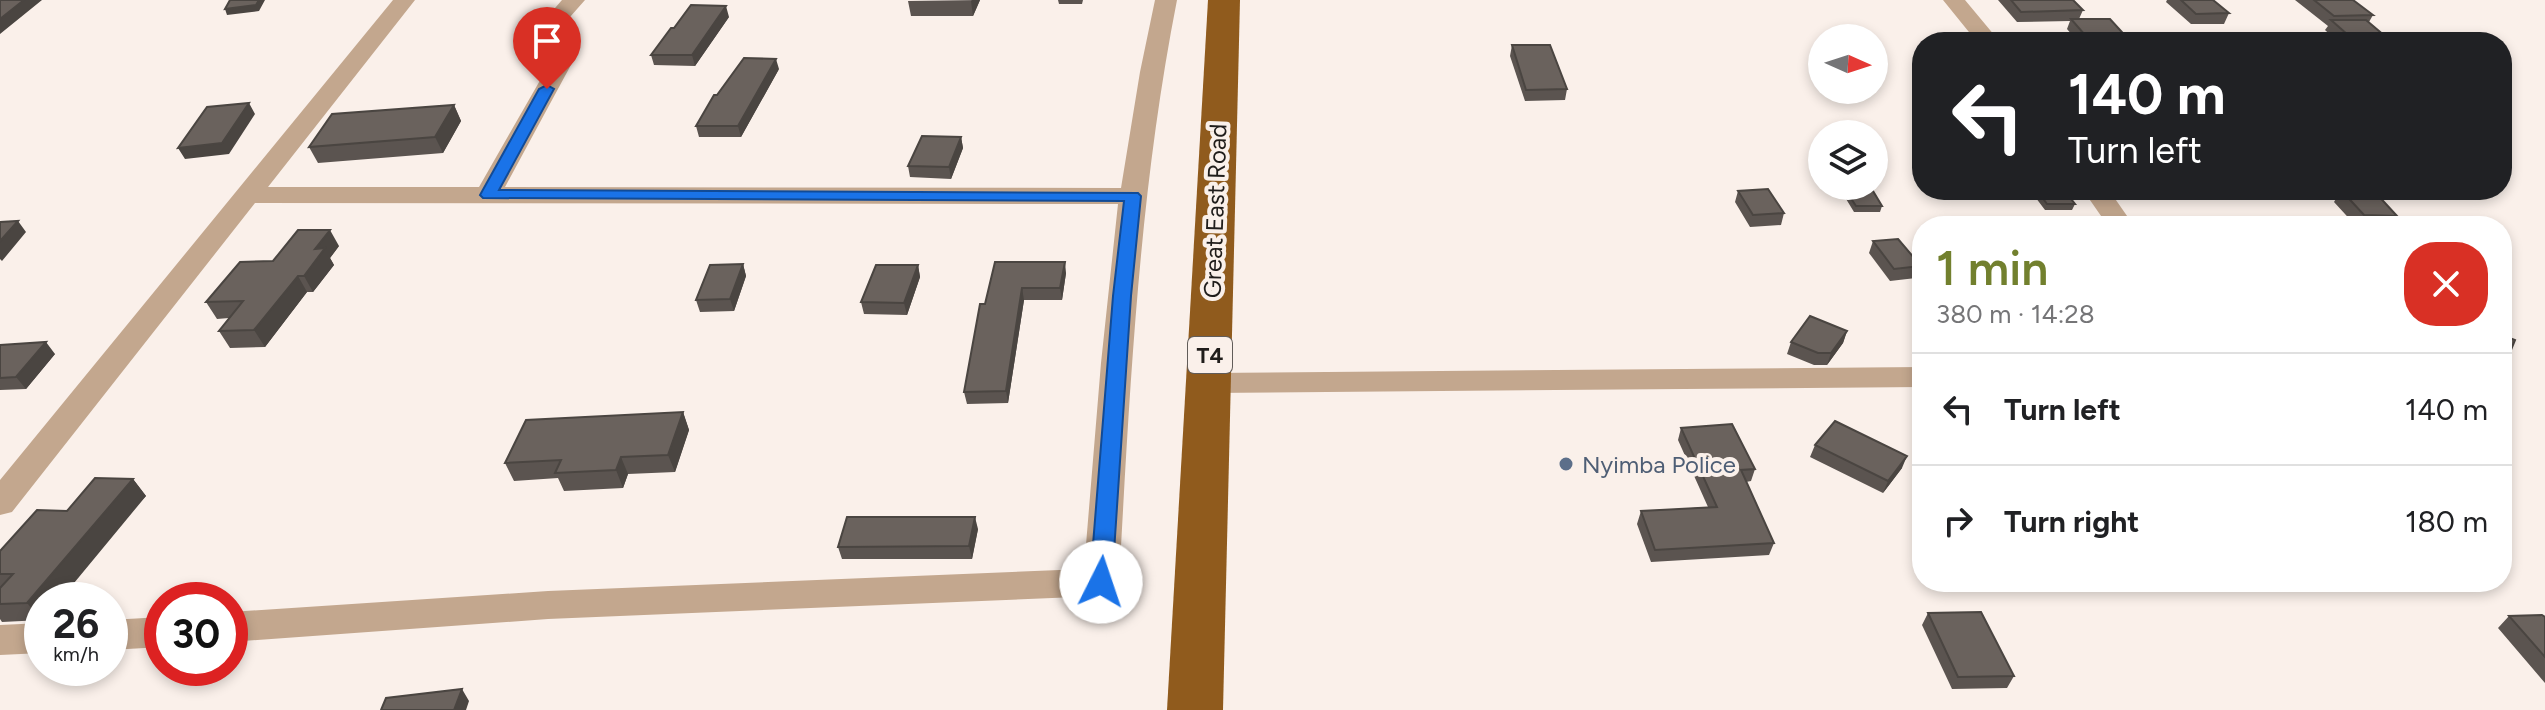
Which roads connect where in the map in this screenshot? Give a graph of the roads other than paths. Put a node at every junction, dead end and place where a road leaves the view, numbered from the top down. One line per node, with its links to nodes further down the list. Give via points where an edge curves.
1 (404, 0): 7 (street)
2 (574, 0): 8 (street, via 559,16 566,41 561,63)
3 (1166, 0): 9 (street, via 1150,69)
4 (1224, 0): 11 (highway, Great East Road / T4)
5 (1954, 0): 6 (street)
6 (1981, 32)
7 (248, 195): 8 (street); 12 (street)
8 (488, 195): 9 (street)
9 (1133, 196): 13 (street, via 1101,582 548,605)
10 (1912, 377): 11 (street)
11 (1209, 383): 16 (highway, Great East Road / T4)
12 (0, 503)
13 (248, 626)
14 (24, 639): 15 (street)
15 (0, 640)
16 (1195, 710)

